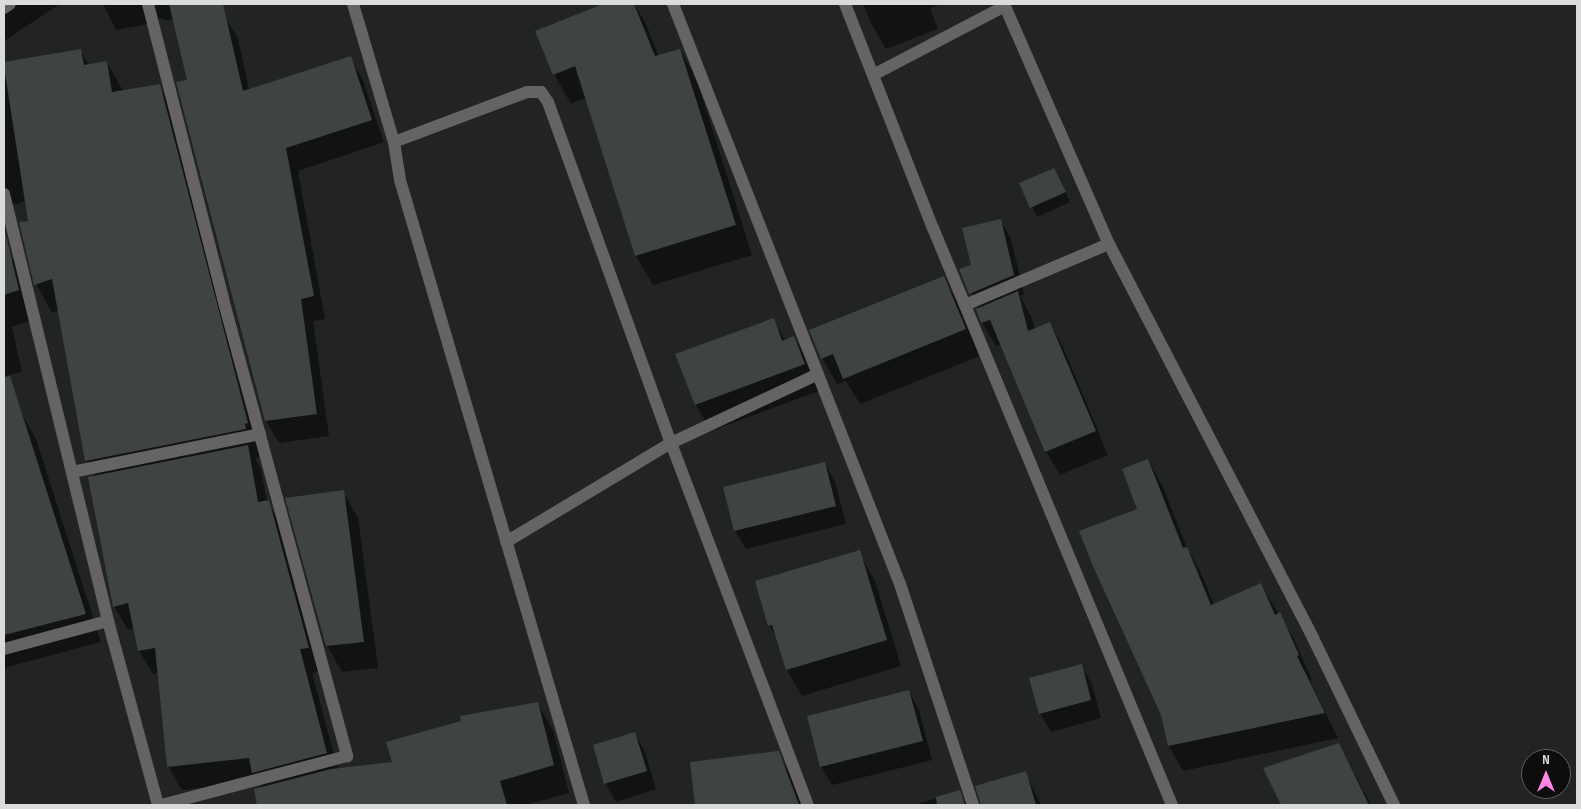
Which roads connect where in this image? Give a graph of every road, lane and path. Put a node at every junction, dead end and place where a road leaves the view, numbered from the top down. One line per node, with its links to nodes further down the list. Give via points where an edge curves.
1 (10, 4): 7 (street)
2 (148, 4): 14 (street)
3 (353, 4): 9 (street)
4 (673, 4): 13 (street)
5 (845, 4): 8 (street)
6 (1005, 5): 8 (street); 11 (street)
7 (4, 8)
8 (873, 75): 12 (street)
9 (394, 142): 15 (street, via 527,92 541,92 548,102); 17 (street, via 400,180)
10 (4, 194): 16 (street)
11 (1109, 244): 12 (street); 26 (street, via 1313,638)
12 (965, 305): 25 (street)
13 (818, 374): 15 (street); 24 (street, via 900,584)
14 (260, 434): 16 (street); 21 (street, via 347,756)
15 (671, 443): 17 (street); 23 (street)
16 (72, 472): 18 (street)
17 (506, 542): 22 (street)
18 (108, 620): 19 (street); 20 (street)
19 (4, 650)
20 (158, 805)
21 (162, 805)
22 (584, 805)
23 (808, 805)
24 (973, 805)
25 (1172, 805)
26 (1394, 805)

